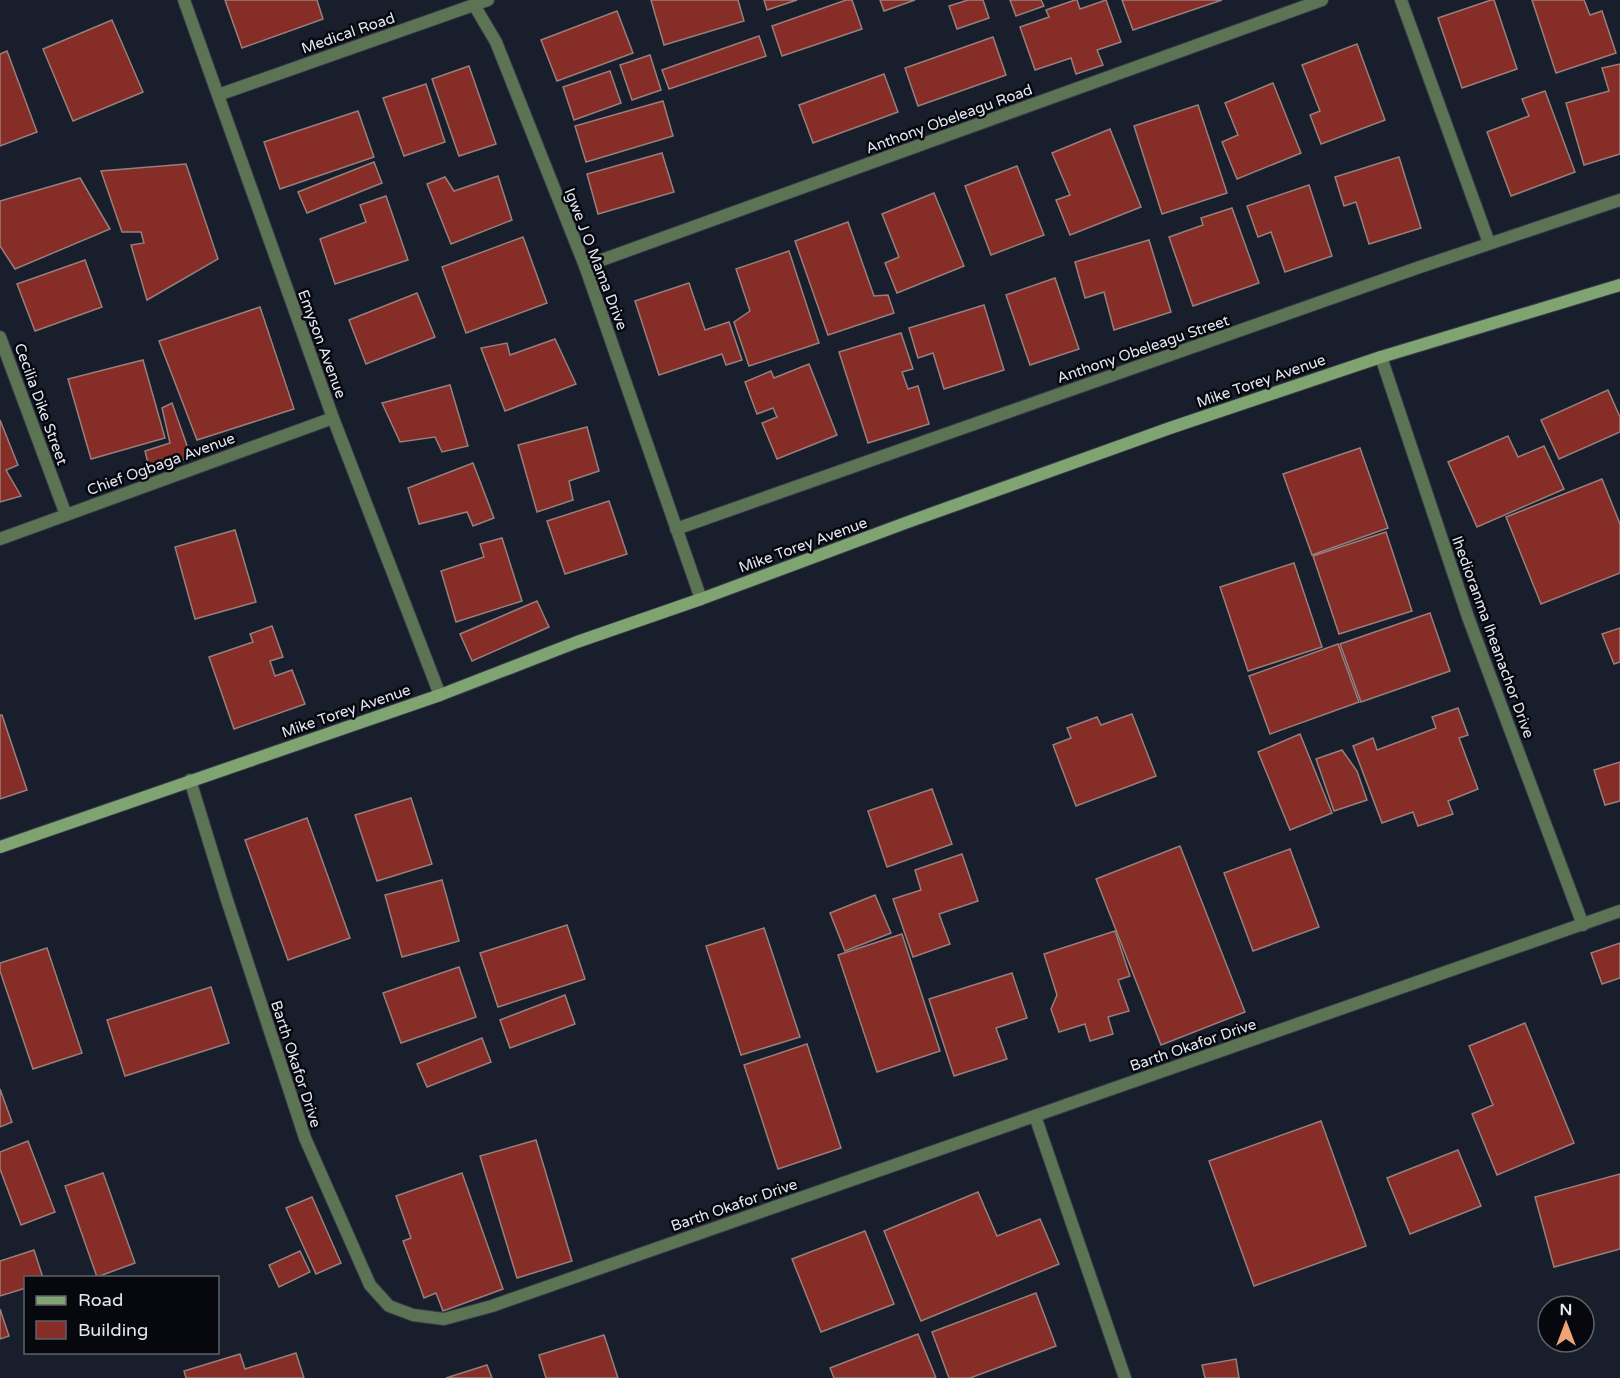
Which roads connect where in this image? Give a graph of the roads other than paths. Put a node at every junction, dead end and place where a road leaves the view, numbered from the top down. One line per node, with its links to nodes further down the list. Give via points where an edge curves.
1 (184, 0): 6 (street, Emyson Avenue)
2 (488, 0): 5 (street, Medical Road)
3 (1323, 0): 9 (street, Anthony Obeleagu Road)
4 (1401, 0): 8 (street)
5 (474, 5): 6 (street, Medical Road); 9 (street, Igwe J O Mama Drive, via 496,42)
6 (218, 95): 13 (street, Emyson Avenue)
7 (1620, 200): 8 (street, Anthony Obeleagu Street)
8 (1489, 243): 15 (street, Anthony Obeleagu Street)
9 (585, 266): 15 (street, Igwe J O Mama Drive)
10 (1620, 285): 12 (main road, Mike Torey Avenue)
11 (0, 337): 14 (street, Cecilia Dike Street)
12 (1381, 357): 17 (main road, Mike Torey Avenue, via 1170,428); 22 (street, Ihedioranma Iheanachor Drive, via 1468,617)
13 (333, 418): 14 (street, Chief Ogbaga Avenue); 18 (street, Emyson Avenue)
14 (66, 515): 16 (street, Chief Ogbaga Avenue)
15 (676, 529): 17 (street, Igwe J O Mama Drive)
16 (0, 539)
17 (701, 599): 18 (main road, Mike Torey Avenue)
18 (440, 695): 19 (main road, Mike Torey Avenue)
19 (190, 780): 20 (main road, Mike Torey Avenue); 23 (street, Barth Okafor Drive, via 305,1138 370,1285 389,1306 414,1315 444,1319 492,1306)
20 (0, 847)
21 (1620, 911): 22 (street, Barth Okafor Drive)
22 (1583, 925): 23 (street, Barth Okafor Drive)
23 (1035, 1116): 24 (street)
24 (1125, 1378)

